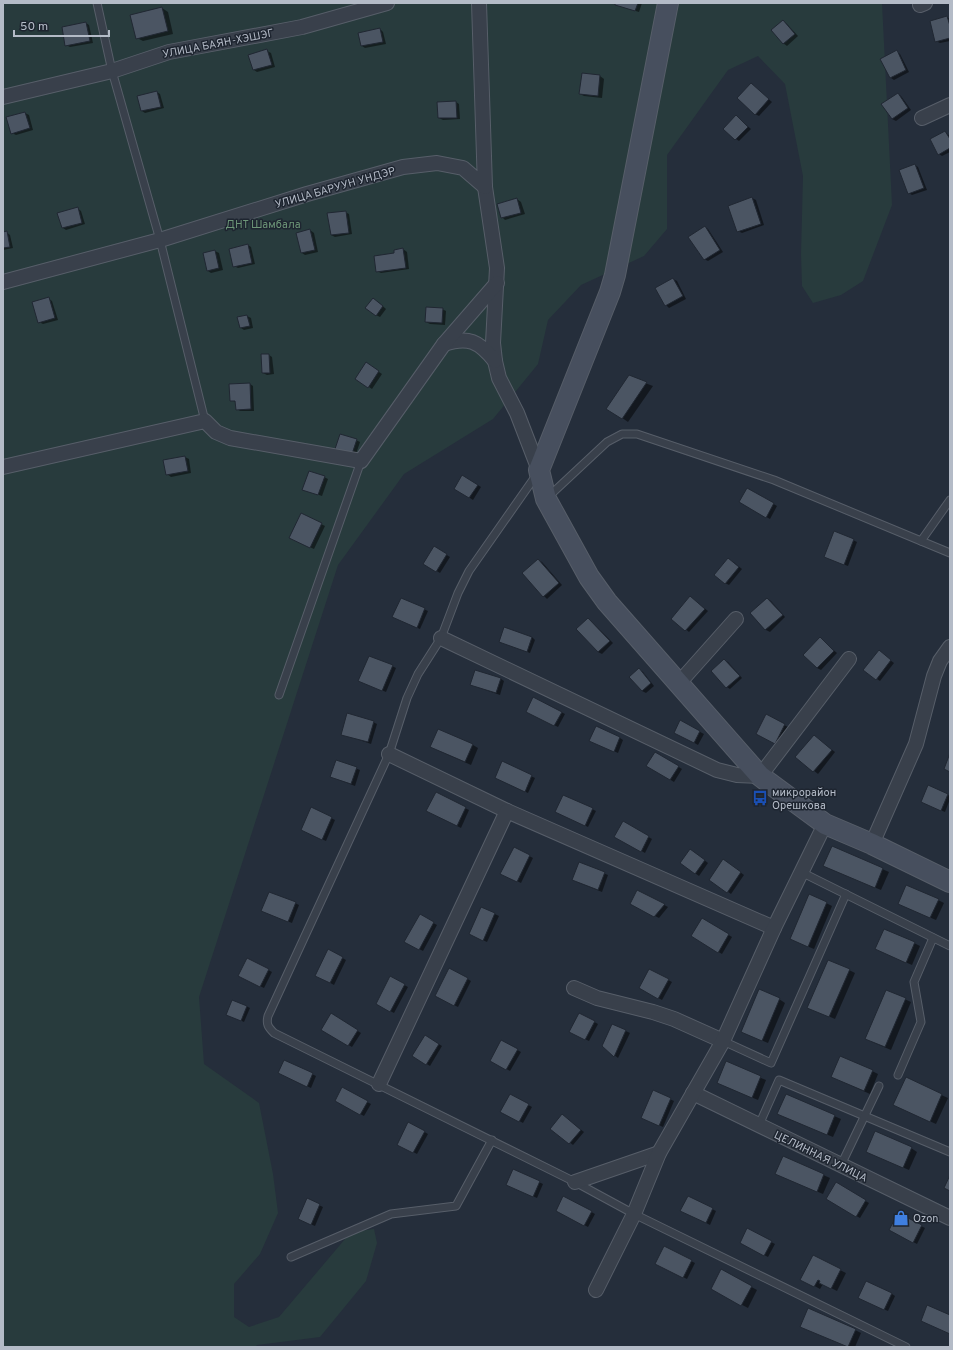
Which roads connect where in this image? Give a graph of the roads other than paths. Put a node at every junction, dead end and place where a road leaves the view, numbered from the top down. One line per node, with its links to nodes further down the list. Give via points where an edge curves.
1 (97, 3): 5 (lane)
2 (387, 3): 5 (street, УЛИЦА БАЯН-ХЭШЭГ, via 302,27 169,52)
3 (479, 3): 9 (street)
4 (668, 3): 18 (street, via 615,275)
5 (112, 71): 6 (street, УЛИЦА БАЯН-ХЭШЭГ); 10 (lane)
6 (3, 97)
7 (950, 105): 8 (street)
8 (922, 118)
9 (485, 187): 10 (street, УЛИЦА БАРУУН УНДЭР, via 463,168 437,163 403,167); 12 (street)
10 (160, 240): 11 (street, УЛИЦА БАРУУН УНДЭР); 15 (lane)
11 (3, 282)
12 (497, 283): 13 (street); 14 (street)
13 (444, 344): 14 (street, via 457,339 472,341 485,349); 16 (street)
14 (494, 361): 18 (street)
15 (205, 421): 16 (street, via 216,432 230,438); 17 (street)
16 (361, 461): 28 (lane)
17 (3, 467)
18 (539, 470): 19 (street); 24 (lane, via 469,571)
19 (546, 499): 21 (lane, via 607,442 622,434 637,434 774,480); 27 (street, via 589,576 607,602)
20 (950, 500): 21 (lane)
21 (921, 541): 22 (lane)
22 (950, 553)
23 (736, 619): 27 (street)
24 (441, 638): 29 (lane, via 418,674 410,692); 30 (street, via 717,770 737,775)
25 (950, 647): 33 (street, via 934,676 916,744)
26 (850, 659): 30 (street)
27 (679, 683): 30 (street)
28 (279, 695)
29 (390, 754): 31 (street); 43 (lane, via 267,1022 274,1033)
30 (760, 776): 32 (street)
31 (507, 811): 37 (street); 43 (street)
32 (824, 824): 33 (street); 34 (street)
33 (872, 844): 35 (street)
34 (801, 872): 36 (lane); 37 (street)
35 (950, 882)
36 (846, 894): 38 (lane); 41 (lane, via 771,1063)
37 (774, 928): 41 (street)
38 (933, 938): 39 (lane); 42 (lane, via 914,982 920,1022)
39 (950, 946)
40 (574, 988): 41 (street, via 597,998 674,1019)
41 (723, 1041): 45 (street)
42 (898, 1075)
43 (379, 1084): 48 (lane)
44 (879, 1086): 46 (lane)
45 (693, 1093): 47 (street, ЦЕЛИННАЯ УЛИЦА); 50 (street)
46 (865, 1116): 47 (lane, via 779,1080); 49 (lane); 51 (lane)
47 (759, 1125): 51 (street, ЦЕЛИННАЯ УЛИЦА)
48 (492, 1140): 52 (lane); 55 (lane, via 456,1206 391,1214)
49 (950, 1152)
50 (660, 1153): 52 (street); 53 (street)
51 (841, 1165): 54 (street, ЦЕЛИННАЯ УЛИЦА)
52 (575, 1182): 53 (lane)
53 (634, 1214): 56 (street); 57 (lane)
54 (950, 1218)
55 (290, 1257)
56 (596, 1290)
57 (906, 1347)

